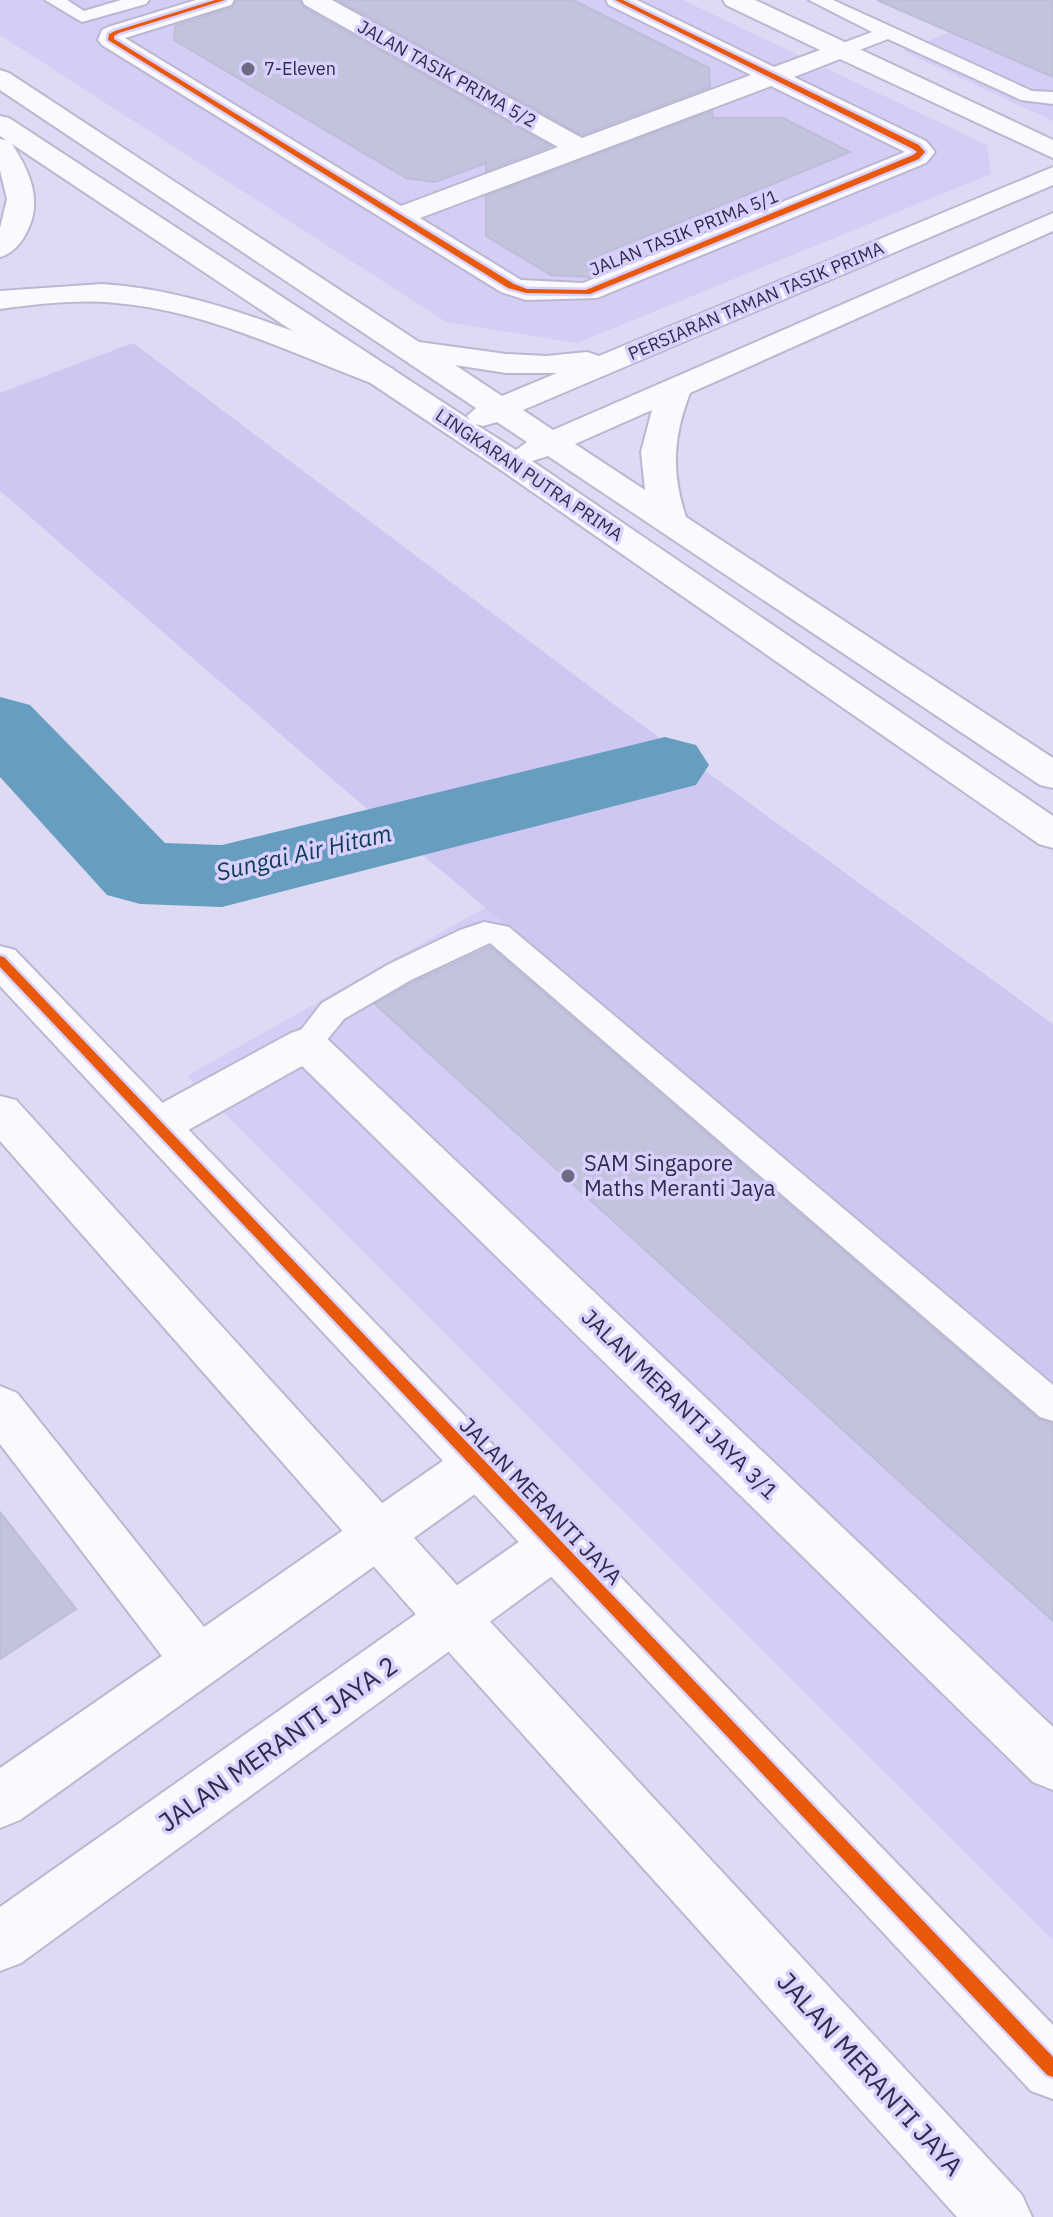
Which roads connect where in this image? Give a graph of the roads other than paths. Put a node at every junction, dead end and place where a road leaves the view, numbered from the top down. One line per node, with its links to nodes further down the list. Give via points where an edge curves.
1 (54, 0): 2 (lane, via 82,17)
2 (140, 0)
3 (222, 0): 18 (street, JALAN TASIK PRIMA 5/1, via 117,32 111,40)
4 (314, 0): 15 (street, JALAN TASIK PRIMA 5/2)
5 (618, 0): 10 (street, JALAN TASIK PRIMA 5/1)
6 (735, 0): 9 (street)
7 (818, 0): 8 (lane)
8 (888, 32): 9 (lane); 12 (lane, via 1028,96)
9 (842, 50): 10 (street); 16 (street)
10 (772, 76): 15 (street); 18 (street, JALAN TASIK PRIMA 5/1, via 921,152 587,292 511,286)
11 (0, 78): 22 (street, LINGKARAN PUTRA PRIMA)
12 (1053, 98)
13 (0, 124): 24 (street, LINGKARAN PUTRA PRIMA)
14 (0, 147): 20 (street, via 21,192 20,221)
15 (580, 148): 18 (street)
16 (1053, 150)
17 (1053, 175): 23 (street, PERSIARAN TAMAN TASIK PRIMA)
18 (397, 217)
19 (1053, 221): 25 (street)
20 (0, 248)
21 (0, 300): 24 (street, via 52,293 118,294 179,305)
22 (407, 346): 23 (street, via 512,364 563,365); 26 (street, LINGKARAN PUTRA PRIMA)
23 (630, 355): 26 (street, PERSIARAN TAMAN TASIK PRIMA)
24 (382, 376): 27 (street, LINGKARAN PUTRA PRIMA)
25 (678, 385): 28 (street); 30 (street, via 663,418 656,453 657,481)
26 (502, 408): 27 (street, PERSIARAN TAMAN TASIK PRIMA); 28 (street, LINGKARAN PUTRA PRIMA)
27 (458, 427): 29 (street, LINGKARAN PUTRA PRIMA)
28 (552, 442): 29 (street); 30 (street, LINGKARAN PUTRA PRIMA)
29 (510, 461): 32 (street, LINGKARAN PUTRA PRIMA)
30 (670, 520): 31 (street, LINGKARAN PUTRA PRIMA)
31 (1053, 776)
32 (1053, 835)
33 (0, 960): 36 (street, JALAN MERANTI JAYA)
34 (306, 1044): 36 (street); 37 (lane, via 333,1011 400,972 471,937 498,934); 44 (street, JALAN MERANTI JAYA 3/1)
35 (0, 1112): 40 (street, JALAN MERANTI JAYA)
36 (158, 1126): 39 (street, JALAN MERANTI JAYA)
37 (1053, 1406)
38 (0, 1407): 43 (street)
39 (478, 1464): 40 (street); 41 (street, JALAN MERANTI JAYA)
40 (379, 1535): 42 (street, JALAN MERANTI JAYA); 43 (street)
41 (555, 1545): 42 (street, JALAN MERANTI JAYA 2); 47 (street, JALAN MERANTI JAYA)
42 (454, 1619): 46 (street, JALAN MERANTI JAYA 2); 48 (street, JALAN MERANTI JAYA)
43 (198, 1661): 45 (street)
44 (1053, 1764)
45 (0, 1801)
46 (0, 1942)
47 (1053, 2069)
48 (1000, 2217)

